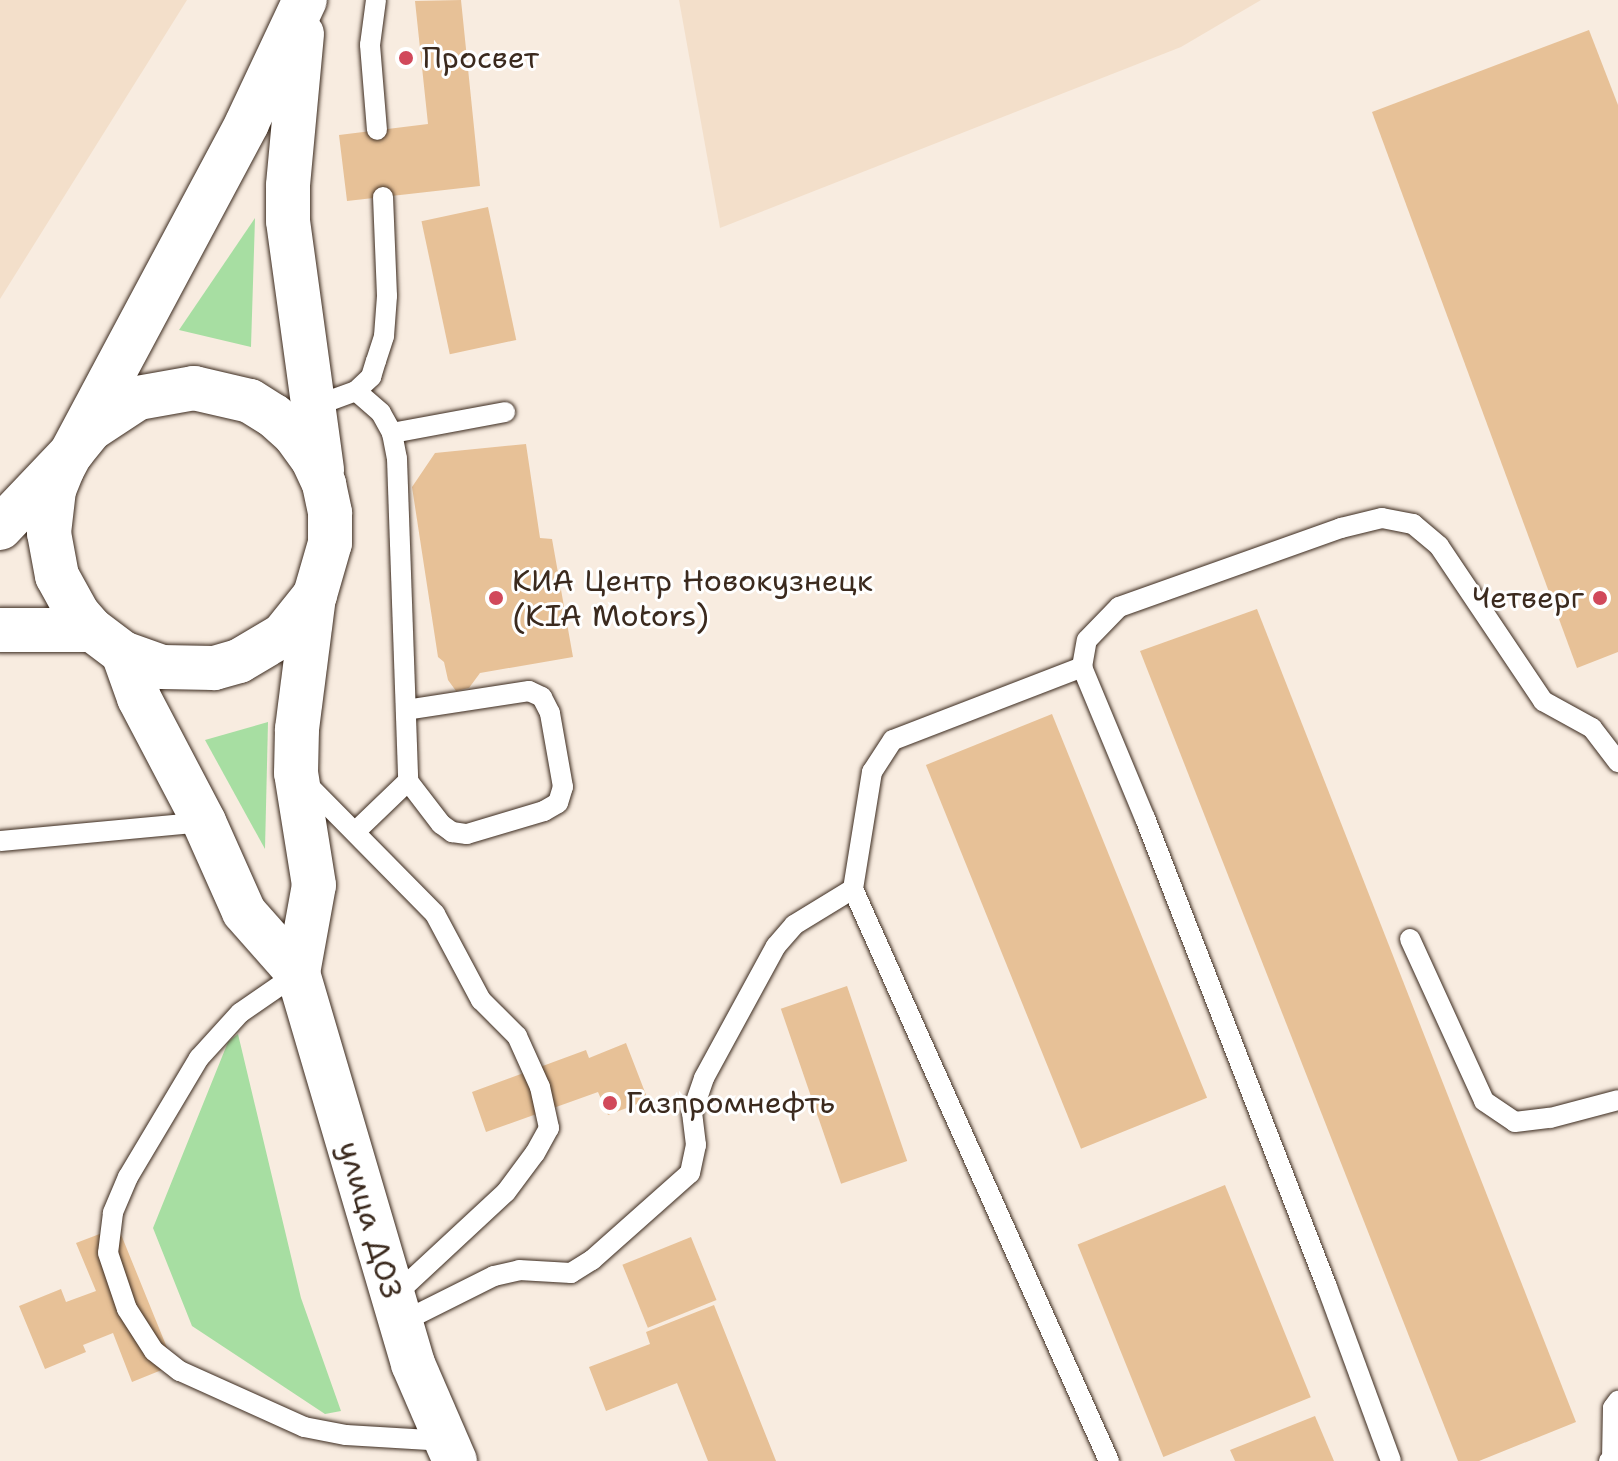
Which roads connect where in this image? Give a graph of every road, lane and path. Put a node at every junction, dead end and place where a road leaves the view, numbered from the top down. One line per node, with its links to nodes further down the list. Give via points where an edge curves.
1 (376, 0): 3 (lane, via 370,45)
2 (303, 5): 6 (main road, via 288,221); 9 (main road, via 240,136)
3 (377, 130)
4 (383, 197): 5 (lane, via 384,336 371,377)
5 (356, 391): 6 (lane); 8 (lane, via 381,413)
6 (315, 406): 10 (main road)
7 (505, 412): 8 (lane)
8 (392, 433): 16 (lane)
9 (73, 451): 10 (main road, via 113,411 138,398 194,388 236,397 274,416 312,458); 11 (main road); 14 (main road, via 54,490 50,544 66,596)
10 (324, 484): 12 (main road, via 330,543)
11 (0, 528)
12 (315, 595): 14 (main road, via 283,635 239,661 188,670 162,667); 18 (main road)
13 (0, 630): 14 (main road)
14 (107, 642): 20 (main road)
15 (1082, 667): 17 (lane, via 1087,640 1119,607 1382,518 1413,524 1439,546 1543,701 1592,728); 23 (lane, via 893,740 872,772); 31 (lane, via 1151,833)
16 (406, 710): 19 (lane); 19 (lane, via 529,691 542,697 550,713 563,787 558,803 544,811 467,834 441,824)
17 (1618, 762)
18 (296, 773): 21 (lane); 25 (main road, via 314,885)
19 (408, 781): 21 (lane)
20 (204, 822): 22 (lane); 25 (main road, via 244,912)
21 (355, 832): 27 (lane, via 435,914 481,1000 517,1036 540,1087 549,1128 506,1192)
22 (0, 841)
23 (853, 889): 27 (lane, via 794,925 765,964 704,1078 692,1113 696,1145 690,1173 571,1273 519,1270); 30 (lane)
24 (1410, 939): 26 (lane, via 1484,1101 1515,1122)
25 (298, 973): 27 (main road, улица ДОЗ); 29 (lane, via 240,1013 199,1058 128,1177 113,1213 108,1253 127,1309 154,1351 180,1371 304,1427)
26 (1618, 1100)
27 (396, 1310): 29 (main road, улица ДОЗ)
28 (1618, 1401): 32 (lane, via 1611,1420)
29 (451, 1451)
30 (1109, 1461)
31 (1391, 1461)
32 (1611, 1461)

